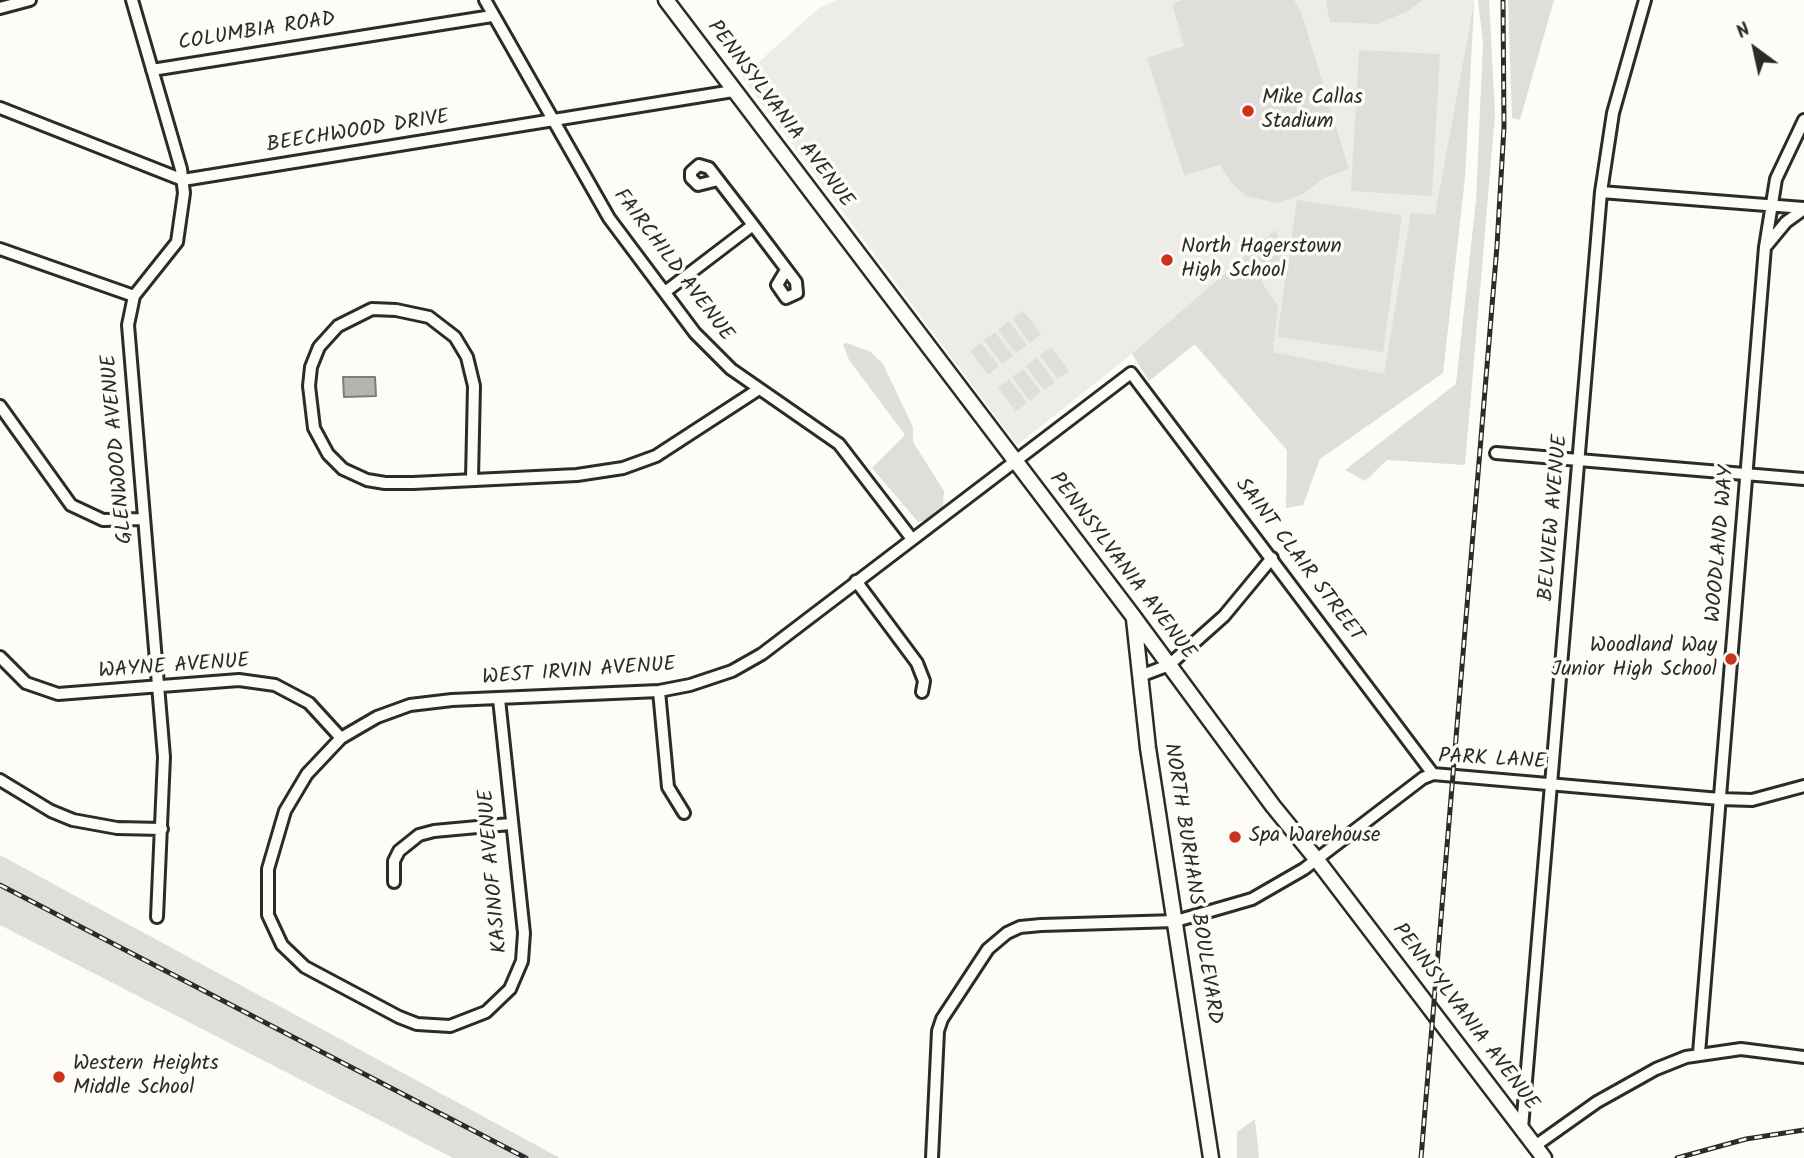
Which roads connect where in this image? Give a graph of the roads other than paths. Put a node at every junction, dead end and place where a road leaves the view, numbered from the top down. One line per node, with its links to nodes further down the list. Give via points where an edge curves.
1 (30, 0): 6 (street)
2 (132, 0): 8 (street, GLENWOOD AVENUE)
3 (485, 0): 7 (street, FAIRCHILD AVENUE)
4 (666, 0): 9 (main road, PENNSYLVANIA AVENUE)
5 (1645, 0): 15 (street, BELVIEW AVENUE, via 1613,113)
6 (0, 8)
7 (492, 16): 8 (street, COLUMBIA ROAD); 12 (street, FAIRCHILD AVENUE)
8 (152, 70): 13 (street, GLENWOOD AVENUE)
9 (733, 91): 12 (street, BEECHWOOD DRIVE); 28 (main road, PENNSYLVANIA AVENUE)
10 (0, 108): 13 (street)
11 (1804, 120): 16 (street, WOODLAND WAY, via 1783,160)
12 (552, 121): 13 (street, BEECHWOOD DRIVE); 22 (street, FAIRCHILD AVENUE, via 608,218)
13 (183, 180): 23 (street, GLENWOOD AVENUE, via 177,242)
14 (718, 180): 18 (street)
15 (1601, 192): 16 (street); 29 (street, BELVIEW AVENUE)
16 (1770, 205): 17 (street); 19 (street, WOODLAND WAY)
17 (1804, 208): 19 (street)
18 (753, 225): 21 (street); 22 (street)
19 (1765, 247): 30 (street, WOODLAND WAY)
20 (0, 248): 23 (street)
21 (786, 270)
22 (665, 292): 25 (street, FAIRCHILD AVENUE, via 708,348)
23 (134, 296): 33 (street, GLENWOOD AVENUE, via 128,325)
24 (1131, 373): 28 (street, WEST IRVIN AVENUE); 35 (street, SAINT CLAIR STREET)
25 (759, 389): 31 (street, via 656,456 623,468 577,475); 34 (street, FAIRCHILD AVENUE, via 839,444)
26 (0, 406): 33 (street, via 72,505 103,520)
27 (1496, 453): 29 (street)
28 (1014, 461): 34 (street, WEST IRVIN AVENUE); 37 (main road, PENNSYLVANIA AVENUE)
29 (1579, 461): 30 (street); 48 (street, BELVIEW AVENUE)
30 (1748, 475): 32 (street); 50 (street, WOODLAND WAY)
31 (472, 479): 31 (street, via 367,480 342,469 327,454 314,428 309,386 319,347 338,326 372,309 396,310 429,317 455,337 467,357 474,386)
32 (1804, 479)
33 (144, 519): 41 (street, GLENWOOD AVENUE)
34 (912, 539): 36 (street, WEST IRVIN AVENUE)
35 (1272, 558): 39 (street, via 1224,616); 46 (street, SAINT CLAIR STREET)
36 (856, 581): 42 (street, WEST IRVIN AVENUE, via 748,663 712,679); 43 (street, via 917,663 924,681)
37 (1133, 616): 39 (main road, PENNSYLVANIA AVENUE); 40 (main road, NORTH BURHANS BOULEVARD)
38 (0, 657): 41 (street, WAYNE AVENUE, via 26,683 58,694)
39 (1169, 665): 40 (street); 54 (main road, PENNSYLVANIA AVENUE)
40 (1140, 676): 58 (main road, NORTH BURHANS BOULEVARD)
41 (158, 687): 45 (street, WAYNE AVENUE, via 239,680 275,685 309,703); 53 (street, GLENWOOD AVENUE, via 164,757)
42 (659, 691): 44 (street, WEST IRVIN AVENUE); 51 (street, via 668,787)
43 (922, 692)
44 (499, 699): 45 (street, WEST IRVIN AVENUE, via 410,705); 52 (street, KASINOF AVENUE)
45 (341, 738): 55 (street, WEST IRVIN AVENUE, via 307,774 285,811)
46 (1433, 774): 48 (street, PARK LANE); 54 (street, PARK LANE)
47 (0, 780): 53 (street, via 73,820 117,828)
48 (1552, 784): 50 (street, PARK LANE); 63 (street, BELVIEW AVENUE)
49 (1804, 786): 50 (street, PARK LANE, via 1762,799)
50 (1720, 799): 60 (street, WOODLAND WAY)
51 (684, 813)
52 (510, 824): 55 (street, KASINOF AVENUE, via 524,933 523,961 499,1002 450,1026 417,1024 399,1017 293,958 268,915); 56 (street, via 419,835 394,861)
53 (162, 829): 57 (street, GLENWOOD AVENUE)
54 (1317, 860): 58 (street, PARK LANE, via 1252,899); 63 (main road, PENNSYLVANIA AVENUE)
55 (268, 869)
56 (394, 882)
57 (157, 917)
58 (1176, 921): 65 (street, PARK LANE, via 1020,927 996,941 947,1009 938,1031); 66 (main road, NORTH BURHANS BOULEVARD)
59 (1804, 1049): 61 (street)
60 (1699, 1053): 61 (street, via 1741,1049); 64 (street, via 1626,1085)
61 (1790, 1054): 62 (street)
62 (1804, 1057)
63 (1522, 1128): 64 (main road, PENNSYLVANIA AVENUE)
64 (1540, 1152)
65 (932, 1158)
66 (1211, 1158)

